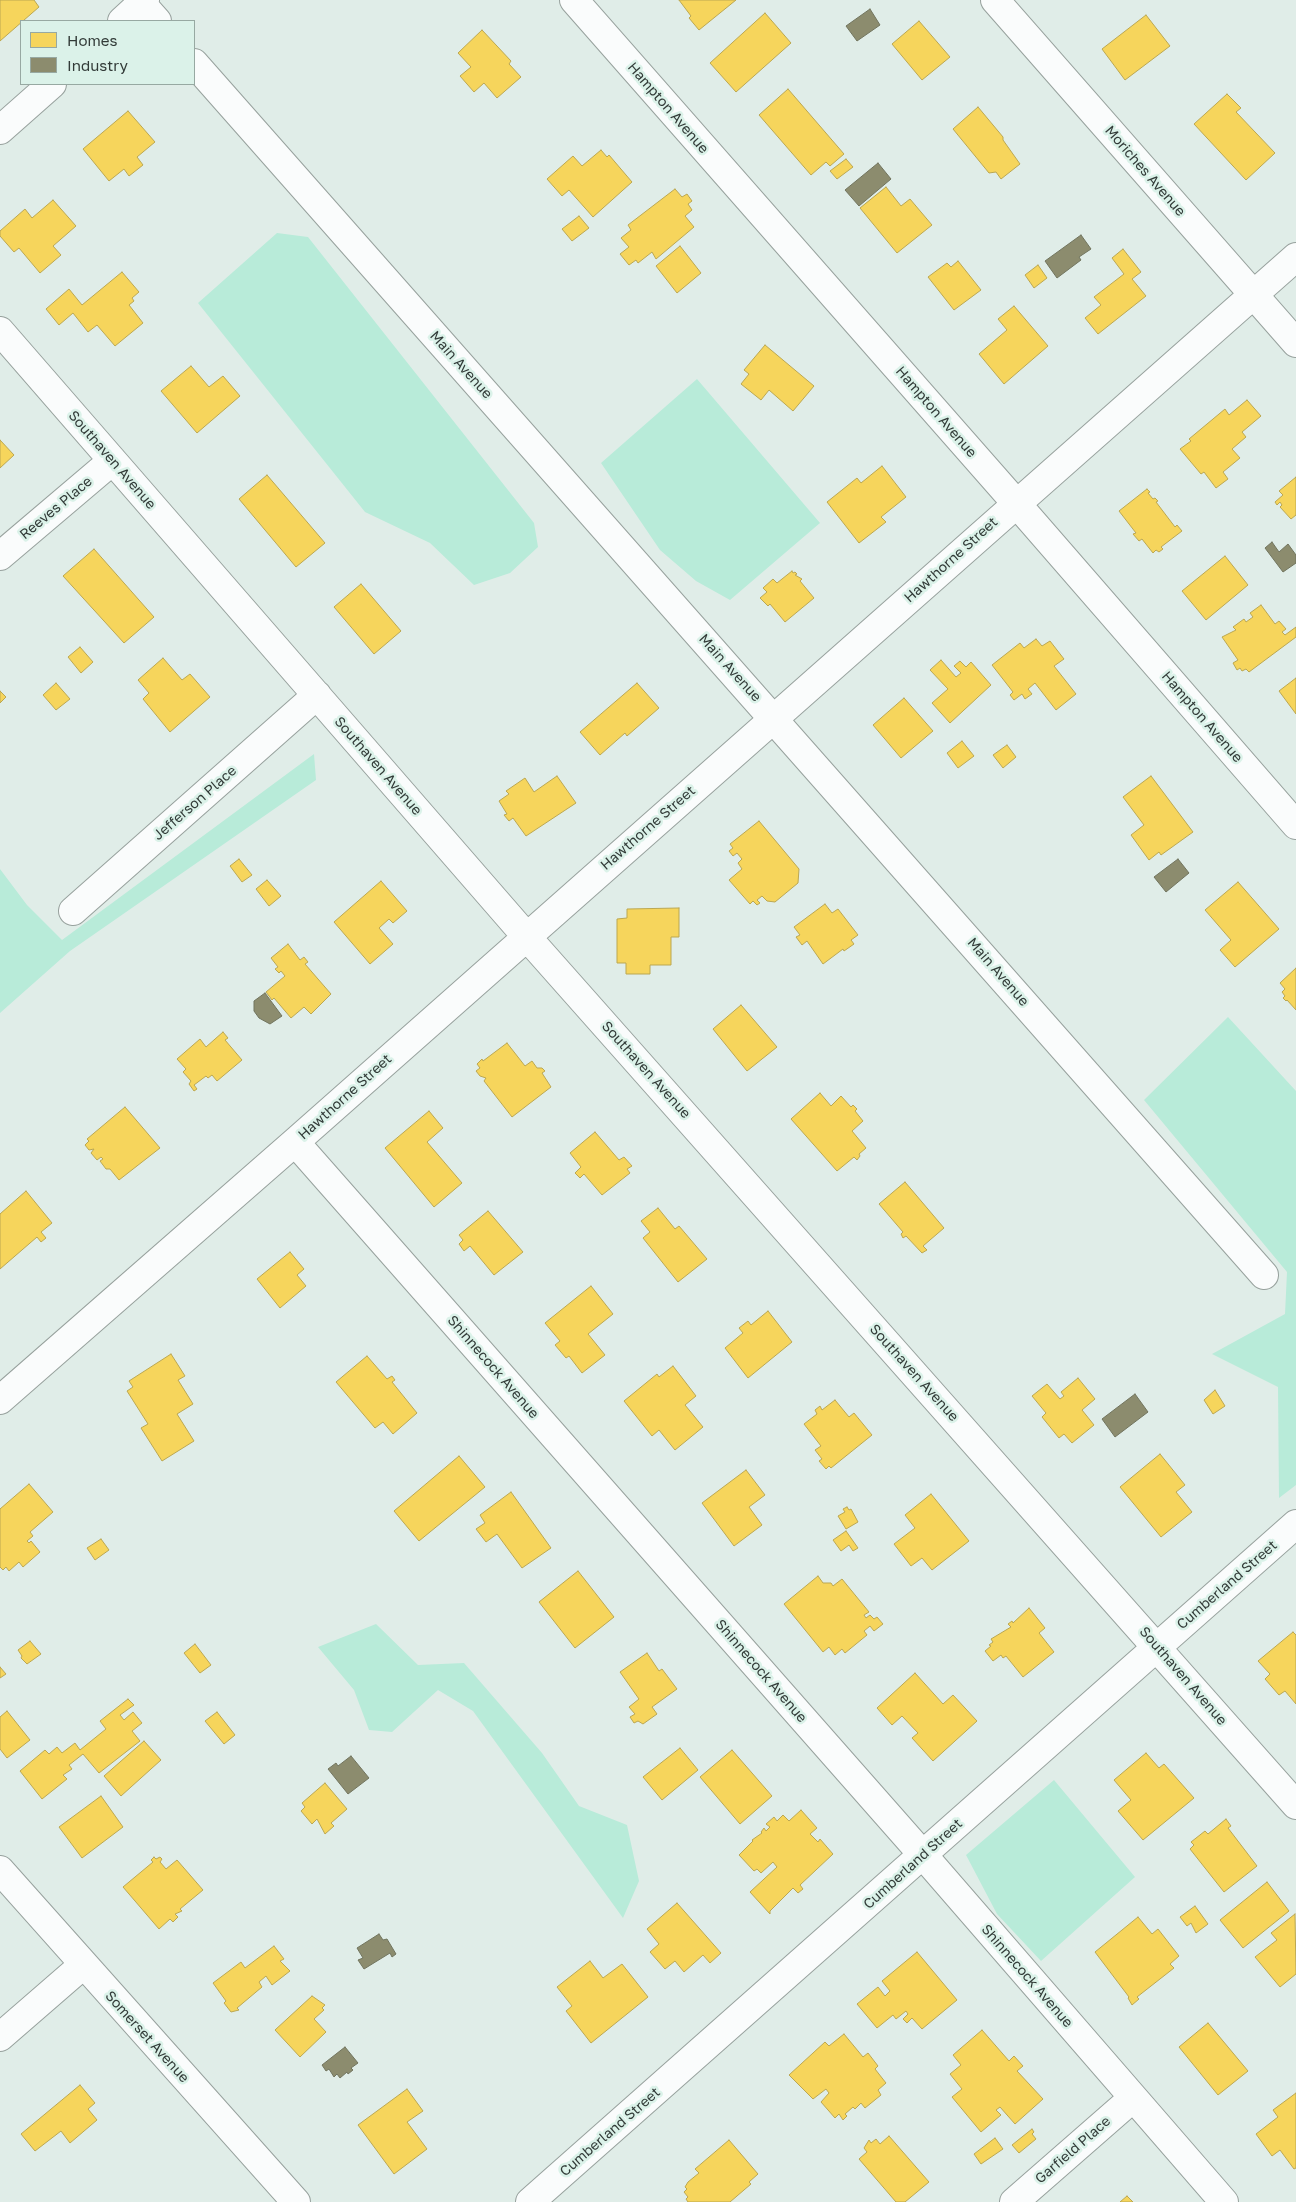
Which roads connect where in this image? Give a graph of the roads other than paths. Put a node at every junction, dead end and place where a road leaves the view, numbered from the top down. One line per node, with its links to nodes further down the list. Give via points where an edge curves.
1 (574, 0): 11 (street, Hampton Avenue)
2 (995, 0): 7 (street, Moriches Avenue)
3 (195, 63): 14 (street, Main Avenue)
4 (51, 85): 5 (street)
5 (0, 130)
6 (1296, 257): 7 (street, Hawthorne Street)
7 (1254, 295): 9 (street, Moriches Avenue); 11 (street, Hawthorne Street)
8 (0, 331): 10 (street, Southaven Avenue)
9 (1296, 343)
10 (112, 461): 12 (street, Reeves Place); 13 (street, Southaven Avenue)
11 (1016, 503): 14 (street, Hawthorne Street); 15 (street, Hampton Avenue)
12 (0, 556)
13 (317, 695): 16 (street, Jefferson Place); 17 (street, Southaven Avenue)
14 (774, 718): 17 (street, Hawthorne Street); 19 (street, Main Avenue)
15 (1296, 825)
16 (73, 910)
17 (526, 936): 18 (street, Hawthorne Street); 22 (street, Southaven Avenue)
18 (295, 1142): 20 (street, Hawthorne Street); 24 (street, Shinnecock Avenue)
19 (1264, 1275)
20 (0, 1400)
21 (1296, 1524): 22 (street, Cumberland Street)
22 (1157, 1646): 23 (street, Southaven Avenue); 24 (street, Cumberland Street)
23 (1296, 1805)
24 (923, 1855): 28 (street, Shinnecock Avenue); 30 (street, Cumberland Street)
25 (0, 1870): 26 (street, Somerset Avenue)
26 (83, 1965): 27 (street); 29 (street, Somerset Avenue)
27 (0, 2037)
28 (1133, 2098): 31 (street, Garfield Place); 32 (street, Shinnecock Avenue)
29 (296, 2202)
30 (530, 2202)
31 (1014, 2202)
32 (1224, 2202)

